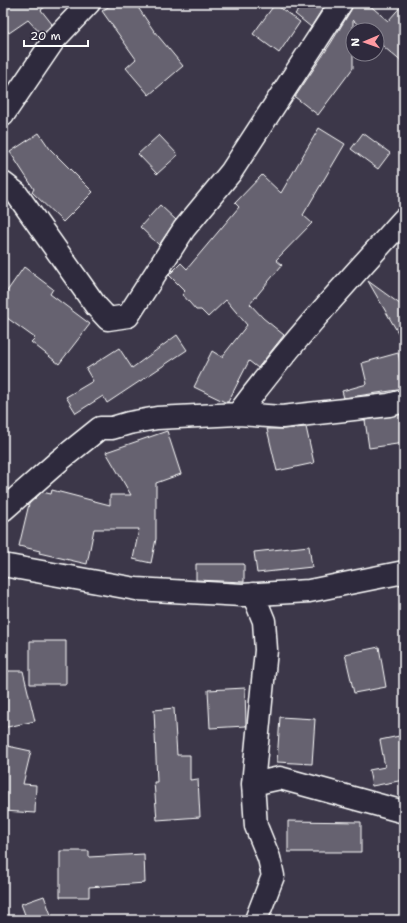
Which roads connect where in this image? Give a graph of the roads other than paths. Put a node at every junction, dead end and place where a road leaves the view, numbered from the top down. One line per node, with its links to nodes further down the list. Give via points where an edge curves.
1 (341, 3): 4 (street, via 230,172 184,229 128,316 108,319 104,315 16,193)
2 (86, 4): 3 (street, via 54,40)
3 (3, 114)
4 (3, 183)
5 (404, 219): 7 (street, via 316,317)
6 (404, 401): 7 (street, via 389,405 282,417)
7 (238, 414): 8 (street, via 157,418 129,422 112,428 100,428)
8 (3, 510)
9 (3, 565): 11 (street, via 136,589)
10 (404, 572): 11 (street, via 309,591)
11 (253, 594): 12 (street, via 264,621 266,650)
12 (253, 784): 13 (street, via 280,778); 14 (street, via 256,826 269,858 272,876)
13 (404, 812)
14 (256, 920)

